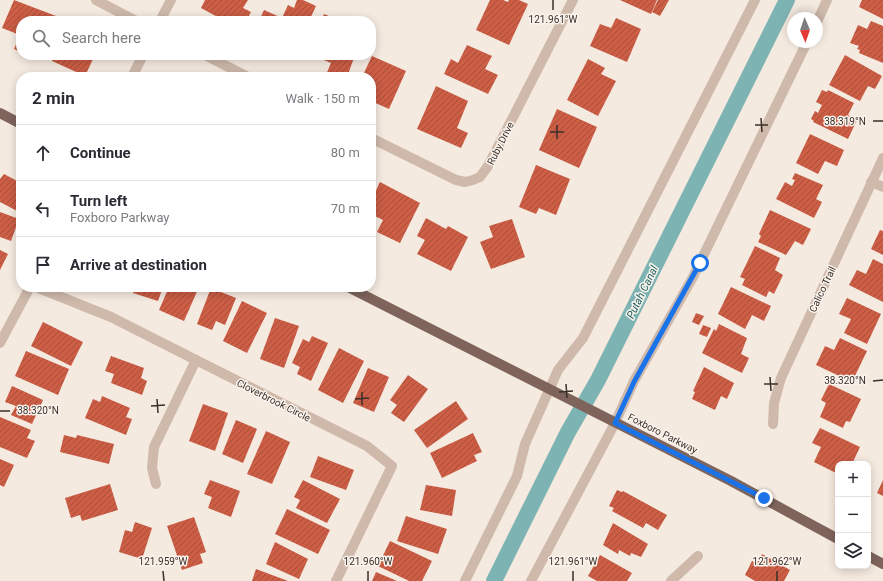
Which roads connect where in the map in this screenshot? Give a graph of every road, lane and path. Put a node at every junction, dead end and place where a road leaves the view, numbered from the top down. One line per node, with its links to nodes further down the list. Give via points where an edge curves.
1 (96, 0): 7 (street)
2 (171, 0): 8 (street)
3 (573, 0): 16 (street, Ruby Drive, via 480,177 465,182 449,178)
4 (754, 0): 25 (street, via 583,338 558,370)
5 (828, 0): 6 (street)
6 (822, 12)
7 (126, 16)
8 (163, 16)
9 (804, 48): 26 (street, via 693,277 634,382)
10 (140, 60): 12 (street)
11 (215, 60): 13 (street)
12 (134, 72)
13 (238, 72)
14 (0, 113): 15 (main road)
15 (16, 121)
16 (376, 141)
17 (883, 158): 18 (street, Calico Trail)
18 (871, 182): 19 (street); 27 (street, Calico Trail, via 781,378 774,403)
19 (883, 187)
20 (27, 292): 23 (street)
21 (48, 292): 24 (street, Cloverbrook Circle, via 111,317)
22 (358, 292): 25 (main road, Foxboro Parkway)
23 (0, 342)
24 (196, 360): 28 (street, via 154,447 152,468); 33 (street, Cloverbrook Circle, via 367,446 392,466)
25 (549, 389): 26 (main road, Foxboro Parkway); 34 (street, via 525,444 517,476)
26 (615, 423): 29 (main road, Foxboro Parkway, via 737,484); 35 (street)
27 (773, 424)
28 (156, 484)
29 (835, 537)
30 (698, 556): 36 (street)
31 (871, 558): 32 (main road)
32 (883, 564)
33 (336, 581)
34 (464, 581)
35 (531, 581)
36 (671, 581)

